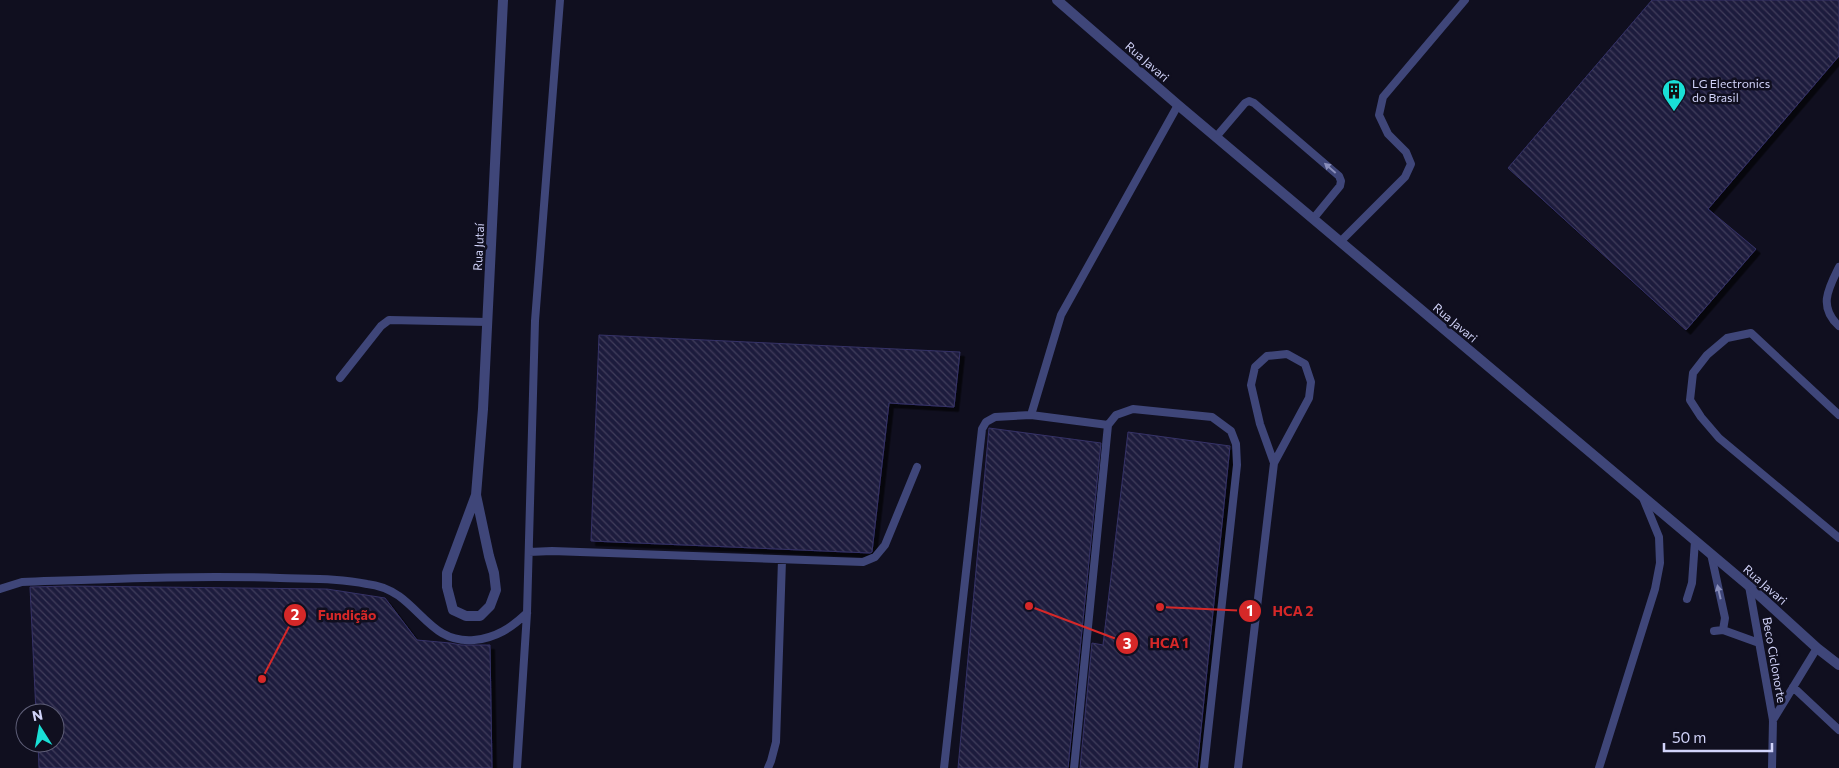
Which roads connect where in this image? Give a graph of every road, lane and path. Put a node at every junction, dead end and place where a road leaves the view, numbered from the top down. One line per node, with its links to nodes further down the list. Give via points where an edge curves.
1 (503, 0): 10 (street, Rua Jutaí)
2 (560, 0): 22 (lane, via 535,321)
3 (1056, 0): 5 (street, Rua Javari)
4 (1464, 0): 8 (lane, via 1383,97 1379,115 1388,134 1406,152 1411,164 1405,177)
5 (1178, 105): 6 (street, Rua Javari); 13 (lane, via 1061,315)
6 (1216, 137): 7 (street, Rua Javari); 7 (lane, one-way to 6, via 1342,181 1254,103 1245,103)
7 (1312, 219): 8 (street, Rua Javari)
8 (1340, 242): 19 (street, Rua Javari)
9 (1839, 267): 11 (lane, via 1829,288 1826,305)
10 (488, 322): 12 (lane, via 389,320); 18 (street, Rua Jutaí)
11 (1839, 326)
12 (340, 378)
13 (1031, 415): 15 (lane); 39 (lane, via 995,417 982,429)
14 (1839, 415): 20 (lane, via 1751,333 1727,338 1707,354 1693,373 1690,400 1718,438)
15 (1108, 424): 40 (lane); 41 (lane, via 1116,415 1134,409 1212,417 1231,431 1236,444 1238,465)
16 (1274, 463): 16 (lane, via 1251,385 1255,367 1267,356 1287,354 1305,364 1311,382 1309,398); 42 (lane)
17 (917, 466): 24 (lane, via 885,545 875,557 862,562)
18 (476, 495): 18 (street, Rua Jutaí, via 496,590 490,606 480,616 466,616 453,610 447,573)
19 (1643, 498): 21 (street, Rua Javari); 43 (lane, via 1658,537 1660,563 1655,589)
20 (1839, 538)
21 (1695, 541): 23 (street, Rua Javari); 27 (lane, via 1692,583)
22 (529, 552): 24 (lane, via 552,550); 28 (lane)
23 (1711, 554): 25 (street, Rua Javari); 29 (lane, one-way to 23, via 1725,618)
24 (782, 560): 38 (lane, via 776,742)
25 (1749, 586): 31 (lane, Beco Ciclonorte); 32 (street, Rua Javari)
26 (0, 589): 28 (lane, via 22,582 233,576 367,584 397,595 436,630 464,641 497,635)
27 (1687, 598)
28 (527, 613): 37 (lane)
29 (1723, 630): 30 (lane); 31 (lane)
30 (1714, 631)
31 (1759, 643): 35 (lane, Beco Ciclonorte)
32 (1817, 648): 33 (street, Rua Javari); 34 (lane)
33 (1839, 665)
34 (1793, 687): 35 (lane); 36 (lane)
35 (1773, 720): 44 (lane, Beco Ciclonorte)
36 (1839, 730)
37 (517, 768)
38 (768, 768)
39 (944, 768)
40 (1074, 768)
41 (1204, 768)
42 (1238, 768)
43 (1599, 768)
44 (1772, 768)

